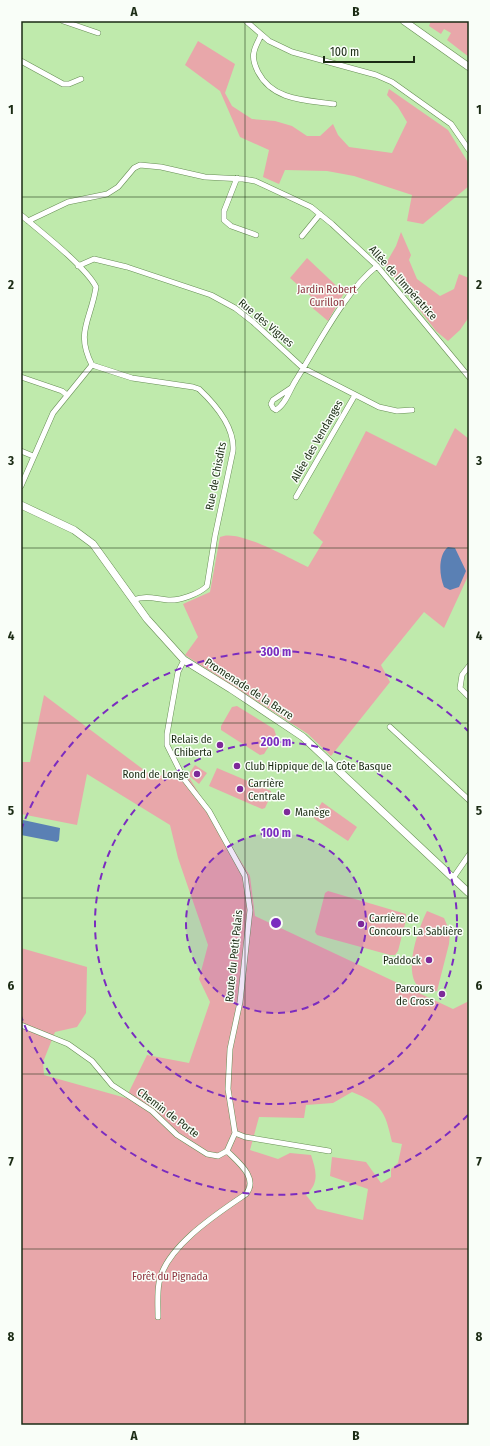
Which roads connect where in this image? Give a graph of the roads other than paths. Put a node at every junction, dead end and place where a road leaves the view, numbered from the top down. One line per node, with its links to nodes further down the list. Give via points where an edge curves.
1 (63, 21): 4 (street)
2 (246, 21): 6 (street)
3 (404, 21): 8 (main road)
4 (81, 24): 5 (street)
5 (98, 33)
6 (261, 35): 10 (street, via 254,52 254,65 267,86 286,96); 11 (street, via 292,52 376,75 392,82 451,124)
7 (21, 61): 9 (street, via 63,84)
8 (469, 67)
9 (81, 79)
10 (334, 104)
11 (469, 150)
12 (237, 178): 13 (street, Allée de l'Impératrice, via 266,185); 15 (street, Allée de l'Impératrice, via 205,177 140,165 134,168 118,187 107,194 68,202); 16 (street, via 224,211 224,220 231,226)
13 (320, 214): 17 (street); 19 (street, Allée de l'Impératrice)
14 (21, 215): 15 (street)
15 (28, 221): 18 (street)
16 (256, 235)
17 (302, 236)
18 (78, 266): 20 (street, via 96,287 83,335 83,342); 21 (street, Rue des Vignes, via 94,259 127,267 211,295 235,308 253,322)
19 (377, 266): 21 (street, via 352,291); 23 (street, Allée de l'Impératrice)
20 (92, 365): 25 (street); 33 (street, Rue de Chisdits, via 132,378 199,390 228,424 233,438 233,451 214,536 207,586 203,590 174,600 146,597)
21 (303, 368): 24 (street); 26 (street, Rue des Vignes)
22 (21, 377): 25 (street)
23 (469, 377)
24 (291, 388)
25 (67, 394): 29 (street, via 53,413)
26 (354, 395): 27 (street, Rue des Vignes, via 397,411); 31 (street, Allée des Vendanges)
27 (412, 410)
28 (21, 451): 29 (street)
29 (33, 456): 30 (street)
30 (21, 486)
31 (296, 497)
32 (21, 505): 33 (main road, Promenade de la Barre, via 84,537 107,561)
33 (133, 600): 34 (main road, Promenade de la Barre)
34 (184, 660): 40 (main road, Promenade de la Barre, via 303,737); 43 (street, Route du Petit Palais, via 178,672 167,746 184,779 209,811 245,876 250,910 240,1002 230,1049 228,1089)
35 (469, 666): 36 (street, via 462,675 460,688)
36 (469, 697)
37 (390, 727): 38 (street)
38 (469, 800)
39 (469, 855): 40 (street)
40 (453, 878): 41 (main road, Promenade de la Barre)
41 (469, 893)
42 (21, 1025): 44 (street, Chemin de Porte, via 74,1048 92,1061 112,1085 152,1111 177,1135 207,1154 218,1156)
43 (235, 1133): 44 (street); 45 (street, via 245,1137)
44 (227, 1151): 46 (street, via 247,1172 250,1180 249,1189 202,1224 180,1246 164,1268 159,1282)
45 (329, 1151)
46 (158, 1317)

